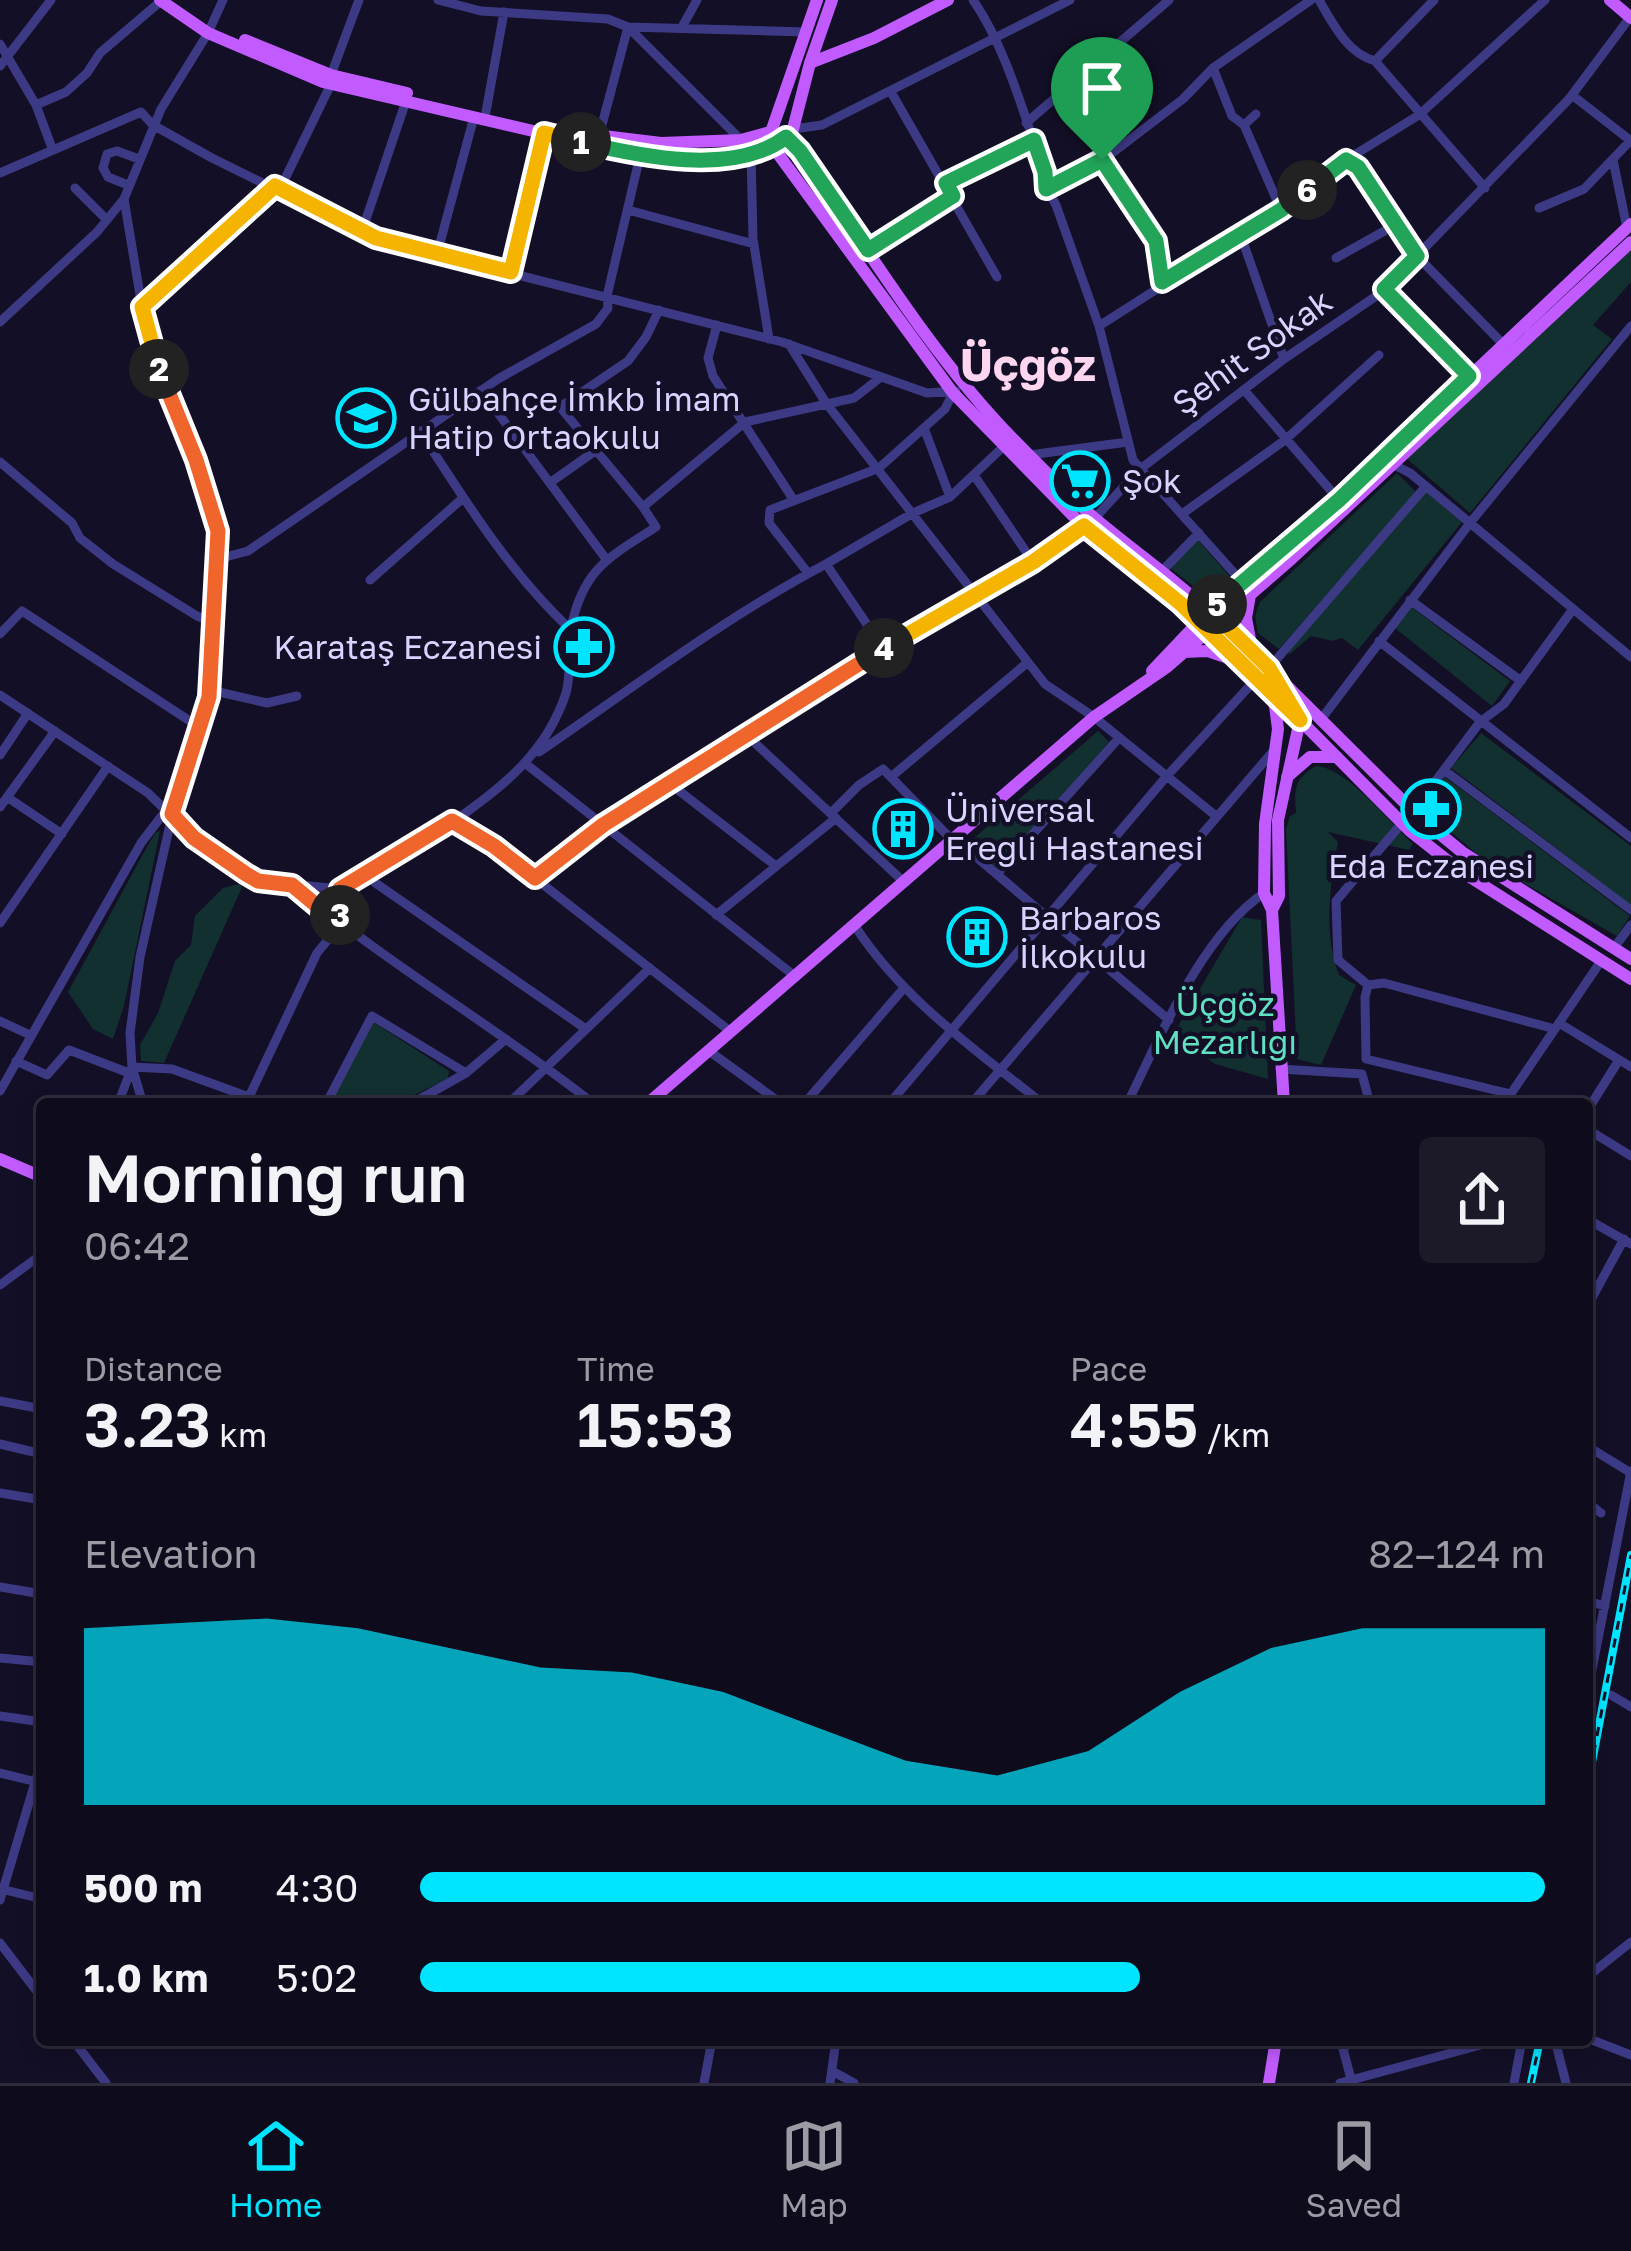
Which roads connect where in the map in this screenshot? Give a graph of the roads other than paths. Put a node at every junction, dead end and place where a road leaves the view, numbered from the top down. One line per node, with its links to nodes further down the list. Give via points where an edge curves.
1 (51, 0): 32 (street)
2 (160, 0): 28 (main road); 41 (street, via 66,92)
3 (173, 0): 28 (main road)
4 (223, 0): 28 (street)
5 (358, 0): 37 (street)
6 (439, 0): 20 (street)
7 (697, 0): 27 (street)
8 (817, 0): 29 (main road)
9 (832, 0): 34 (main road)
10 (913, 0): 23 (street)
11 (948, 0): 23 (main road)
12 (973, 0): 30 (street)
13 (1070, 0): 30 (street)
14 (1168, 0): 21 (street)
15 (1284, 0): 24 (street)
16 (1315, 0): 24 (street); 33 (street, via 1346,44)
17 (1434, 0): 33 (street)
18 (1545, 0): 44 (street)
19 (1610, 0): 25 (main road)
20 (460, 3): 22 (street)
21 (1157, 4): 45 (street)
22 (504, 12): 26 (street); 42 (street)
23 (922, 14): 34 (main road)
24 (1294, 14): 36 (street)
25 (1631, 17): 39 (street, Şehit Sokak)
26 (628, 27): 27 (street); 52 (street); 53 (street)
27 (682, 27): 29 (street)
28 (209, 29): 37 (main road); 46 (street)
29 (805, 32): 49 (main road)
30 (995, 41): 38 (street); 45 (street)
31 (0, 44): 32 (street)
32 (9, 56): 35 (street); 41 (street)
33 (1375, 61): 44 (street)
34 (810, 63): 51 (main road)
35 (0, 66)
36 (1213, 68): 47 (street, via 1232,116); 62 (street)
37 (331, 80): 40 (main road); 42 (main road); 69 (street)
38 (891, 92): 51 (street); 66 (street)
39 (1572, 94): 55 (street); 70 (street, Şehit Sokak)
40 (406, 101): 42 (main road); 79 (street)
41 (36, 105): 57 (street)
42 (480, 115): 50 (main road); 52 (main road); 84 (street)
43 (1256, 115): 47 (street)
44 (1419, 115): 63 (street); 70 (street)
45 (1026, 123): 54 (street)
46 (154, 125): 48 (street, via 141,112); 61 (street); 69 (street)
47 (1244, 125): 76 (street)
48 (93, 132): 57 (street); 59 (street)
49 (770, 132): 51 (main road); 53 (main road); 56 (main road)
50 (544, 133): 60 (main road); 87 (street)
51 (790, 133): 56 (main road); 83 (main road)
52 (599, 136): 53 (main road)
53 (741, 140)
54 (1034, 140): 66 (street); 71 (street)
55 (1631, 141): 64 (street)
56 (772, 147): 58 (main road); 108 (main road)
57 (52, 148): 65 (street)
58 (751, 152): 60 (main road, via 703,160); 82 (street)
59 (107, 154): 61 (street); 67 (street, via 108,177)
60 (640, 156): 75 (street)
61 (139, 159): 67 (street)
62 (1102, 160): 71 (street); 89 (street, via 1156,241)
63 (1346, 160): 76 (street); 78 (street)
64 (1613, 160): 74 (street, via 1584,189); 80 (street)
65 (0, 173)
66 (946, 183): 72 (street)
67 (128, 185): 73 (street)
68 (75, 188): 77 (street)
69 (278, 188): 79 (street); 92 (street)
70 (1485, 188): 85 (street, Şehit Sokak)
71 (1046, 189): 96 (street)
72 (953, 196): 83 (street); 88 (street)
73 (124, 199): 77 (street); 92 (street)
74 (1539, 208)
75 (628, 210): 82 (street); 91 (street)
76 (1281, 210): 81 (street)
77 (107, 220): 94 (street)
78 (1397, 224): 85 (street); 86 (street)
79 (362, 231): 84 (street)
80 (1630, 232): 100 (main road); 119 (main road)
81 (1241, 236): 89 (street); 102 (street)
82 (754, 244): 98 (street)
83 (868, 250): 105 (main road)
84 (437, 254): 87 (street)
85 (1417, 256): 90 (street, Şehit Sokak); 100 (street)
86 (1336, 258)
87 (511, 272): 91 (street)
88 (997, 277)
89 (1162, 282): 96 (street)
90 (1384, 289): 102 (street, Şehit Sokak); 103 (street)
91 (607, 296): 93 (street); 107 (street, via 596,324)
92 (142, 307): 135 (street, via 218,531)
93 (658, 310): 95 (street); 116 (street, via 628,361 560,407)
94 (0, 322)
95 (717, 325): 98 (street); 110 (street, via 708,358 713,376)
96 (1099, 326): 114 (street)
97 (1631, 326): 133 (street)
98 (770, 339): 99 (street)
99 (789, 344): 104 (street); 109 (street)
100 (1504, 345): 103 (main road)
101 (1379, 355): 113 (street)
102 (1283, 359): 106 (street, Şehit Sokak)
103 (1469, 376): 128 (main road)
104 (881, 377): 108 (street); 109 (street, via 854,398)
105 (965, 384): 108 (street); 117 (main road)
106 (1244, 390): 113 (street); 121 (street, Şehit Sokak)
107 (481, 391): 112 (street); 123 (street)
108 (953, 393): 111 (street); 115 (main road)
109 (826, 403): 110 (street); 120 (street)
110 (745, 422): 127 (street); 129 (street)
111 (924, 428): 120 (street); 125 (street)
112 (420, 431): 126 (street); 135 (street, via 248,551)
113 (1285, 440): 128 (street); 131 (street)
114 (1128, 442): 117 (street); 121 (street)
115 (1003, 447): 122 (street); 132 (main road)
116 (595, 451): 123 (street); 129 (street)
117 (1030, 455): 132 (main road)
118 (0, 461): 148 (street, via 113,564)
119 (1394, 465): 124 (street); 142 (main road)
120 (879, 468): 127 (street); 130 (street)
121 (1139, 470): 131 (street); 132 (street, Şehit Sokak)
122 (974, 475): 125 (street); 137 (street)
123 (550, 482): 136 (street)
124 (1426, 486): 133 (street); 158 (street)
125 (950, 496): 130 (street)
126 (463, 497): 141 (street); 149 (street, via 528,589)
127 (793, 499): 140 (street, via 770,510 769,523)
128 (1339, 500): 142 (main road)
129 (643, 507): 136 (street, via 656,527)
130 (913, 513): 138 (street); 143 (street)
131 (1182, 514): 134 (street)
132 (1089, 522): 137 (street, Şehit Sokak); 139 (main road); 144 (main road)
133 (1470, 523): 145 (street); 146 (street)
134 (1199, 533): 139 (street); 142 (street)
135 (218, 559): 148 (street)
136 (606, 559): 149 (street)
137 (1033, 562): 143 (street, Şehit Sokak)
138 (826, 564): 140 (street); 153 (street)
139 (1161, 572): 144 (main road)
140 (808, 573): 174 (street, via 695,640)
141 (370, 580)
142 (1241, 591): 144 (main road); 147 (main road); 154 (main road)
143 (973, 596): 153 (street, Şehit Sokak); 156 (street)
144 (1185, 599): 147 (main road); 152 (main road)
145 (1410, 600): 151 (street); 160 (street)
146 (1573, 608): 155 (street); 160 (street)
147 (1209, 620): 152 (main road); 154 (main road); 157 (main road)
148 (215, 622): 161 (street)
149 (571, 630): 174 (street, via 568,688)
150 (0, 634): 169 (street, via 22,611)
151 (1379, 641): 166 (street); 168 (street)
152 (1182, 646): 157 (main road); 165 (main road)
153 (883, 648): 171 (street, Şehit Sokak)
154 (1252, 651): 158 (main road)
155 (1631, 657)
156 (1027, 663): 165 (street); 180 (street)
157 (1245, 666): 159 (main road)
158 (1269, 668): 166 (main road); 167 (main road)
159 (1260, 681): 167 (main road); 173 (main road, via 1275,706); 181 (street)
160 (1520, 681): 168 (street)
161 (210, 690): 163 (street, via 268,703); 169 (street)
162 (0, 695): 164 (street)
163 (297, 696)
164 (28, 713): 170 (street); 175 (street)
165 (1094, 718): 172 (street); 194 (main road)
166 (1322, 718): 186 (main road)
167 (1300, 720): 176 (main road); 182 (main road)
168 (1480, 722): 179 (street); 195 (street)
169 (200, 727): 187 (street)
170 (56, 731): 178 (street); 184 (street)
171 (749, 731): 183 (street, Şehit Sokak); 188 (street)
172 (1119, 738): 181 (street); 198 (street)
173 (1275, 749): 189 (street); 203 (main road)
174 (536, 754): 177 (street)
175 (0, 755)
176 (1340, 758): 182 (main road, via 1310,758); 191 (main road)
177 (526, 764): 190 (street); 192 (street)
178 (108, 766): 187 (street); 193 (street)
179 (1444, 770): 186 (street); 205 (street)
180 (891, 777): 188 (street, via 883,769); 194 (street)
181 (1166, 777): 189 (street); 207 (street)
182 (1286, 778): 204 (main road)
183 (669, 783): 192 (street, Şehit Sokak); 196 (street)
184 (8, 797): 185 (street); 193 (street)
185 (0, 807)
186 (1413, 811): 212 (main road, via 1475,862)
187 (170, 812): 201 (street, via 246,874); 227 (street, via 141,843); 236 (street, via 140,957)
188 (833, 816): 196 (street); 200 (street)
189 (1216, 816): 213 (street)
190 (453, 822): 197 (street); 199 (street)
191 (1402, 823): 215 (main road, via 1462,872); 219 (street, via 1336,902 1338,960)
192 (602, 826): 199 (street, Şehit Sokak); 206 (street)
193 (62, 834): 208 (street)
194 (957, 838): 198 (street); 200 (main road)
195 (1631, 838)
196 (776, 866): 206 (street)
197 (368, 873): 202 (street); 224 (street)
198 (997, 874): 207 (street)
199 (535, 878): 216 (street)
200 (905, 883): 211 (main road)
201 (292, 885): 202 (street); 209 (street)
202 (340, 889): 209 (street)
203 (1264, 893): 204 (main road); 221 (street, via 1229,926)
204 (1272, 910): 235 (main road)
205 (1631, 910)
206 (716, 915): 217 (street)
207 (1047, 917): 213 (street); 225 (street)
208 (0, 923)
209 (340, 925): 228 (street); 241 (street, via 317,953)
210 (1631, 925): 212 (street)
211 (855, 926): 217 (main road); 220 (street)
212 (1614, 948): 214 (main road)
213 (1096, 958): 221 (street); 237 (street)
214 (1631, 958)
215 (1601, 961): 218 (main road); 223 (street)
216 (650, 968): 224 (street); 226 (street)
217 (796, 977): 226 (main road)
218 (1631, 979)
219 (1368, 985): 223 (street); 230 (street)
220 (904, 988): 225 (street); 250 (street)
221 (1168, 1020): 254 (street)
222 (0, 1021): 227 (street)
223 (1557, 1026): 232 (street); 258 (street)
224 (586, 1029): 233 (street)
225 (952, 1031): 237 (street); 251 (street)
226 (731, 1032): 229 (main road)
227 (30, 1035): 231 (street)
228 (506, 1039): 233 (street); 238 (street)
229 (709, 1051): 248 (main road); 249 (street)
230 (1366, 1059): 239 (street); 257 (street)
231 (16, 1060): 236 (street, via 47,1075 69,1050); 240 (street)
232 (1619, 1060): 234 (street); 259 (street)
233 (546, 1066): 246 (street); 247 (street)
234 (1631, 1067)
235 (1280, 1069): 239 (street); 255 (main road)
236 (130, 1070): 241 (street, via 172,1069); 242 (street); 243 (street)
237 (1000, 1070): 252 (street); 253 (street)
238 (466, 1073): 244 (street, via 372,1016); 245 (street)
239 (1362, 1074): 256 (street)
240 (0, 1091)
241 (249, 1097)
242 (120, 1098)
243 (141, 1098)
244 (329, 1098)
245 (422, 1098)
246 (514, 1098)
247 (586, 1098)
248 (653, 1098)
249 (774, 1098)
250 (809, 1098)
251 (894, 1098)
252 (976, 1098)
253 (1035, 1098)
254 (1130, 1098)
255 (1282, 1098)
256 (1368, 1098)
257 (1504, 1098)
258 (1509, 1098)
259 (1593, 1101)
260 (1593, 1133): 261 (street)
261 (1631, 1156)
262 (0, 1159): 263 (main road)
263 (36, 1174)
264 (1593, 1222): 265 (street)
265 (1628, 1241): 268 (street)
266 (36, 1258): 267 (street)
267 (0, 1285)
268 (1593, 1297)
269 (0, 1401): 270 (street)
270 (36, 1408)
271 (0, 1444): 273 (street)
272 (1593, 1451): 274 (street)
273 (36, 1453)
274 (1631, 1472): 279 (street)
275 (0, 1493): 276 (street)
276 (36, 1499)
277 (1593, 1507): 278 (street)
278 (1600, 1513)
279 (1627, 1520): 283 (street)
280 (0, 1587): 281 (street)
281 (36, 1593)
282 (1593, 1602): 283 (street)
283 (1605, 1606): 286 (street)
284 (0, 1658): 285 (street)
285 (36, 1661)
286 (1593, 1666)
287 (1610, 1695): 288 (street)
288 (1631, 1707)
289 (0, 1716): 290 (street)
290 (36, 1721)
291 (0, 1773): 292 (street)
292 (36, 1781)
293 (36, 1794): 294 (street)
294 (2, 1895): 295 (street)
295 (36, 1898)
296 (0, 1942): 299 (street)
297 (1631, 1942): 298 (street)
298 (1593, 1973)
299 (36, 1990)
300 (1593, 2040): 309 (street)
301 (78, 2046): 312 (street)
302 (711, 2046): 313 (street)
303 (835, 2046): 310 (street)
304 (1275, 2046): 315 (main road)
305 (1341, 2046): 311 (street)
306 (1477, 2046): 311 (street)
307 (1521, 2046): 316 (street)
308 (1557, 2046): 317 (street)
309 (1631, 2055)
310 (831, 2077): 314 (street)
311 (1346, 2081)
312 (106, 2083)
313 (704, 2083)
314 (854, 2083)
315 (1269, 2083)
316 (1514, 2083)
317 (1566, 2083)

